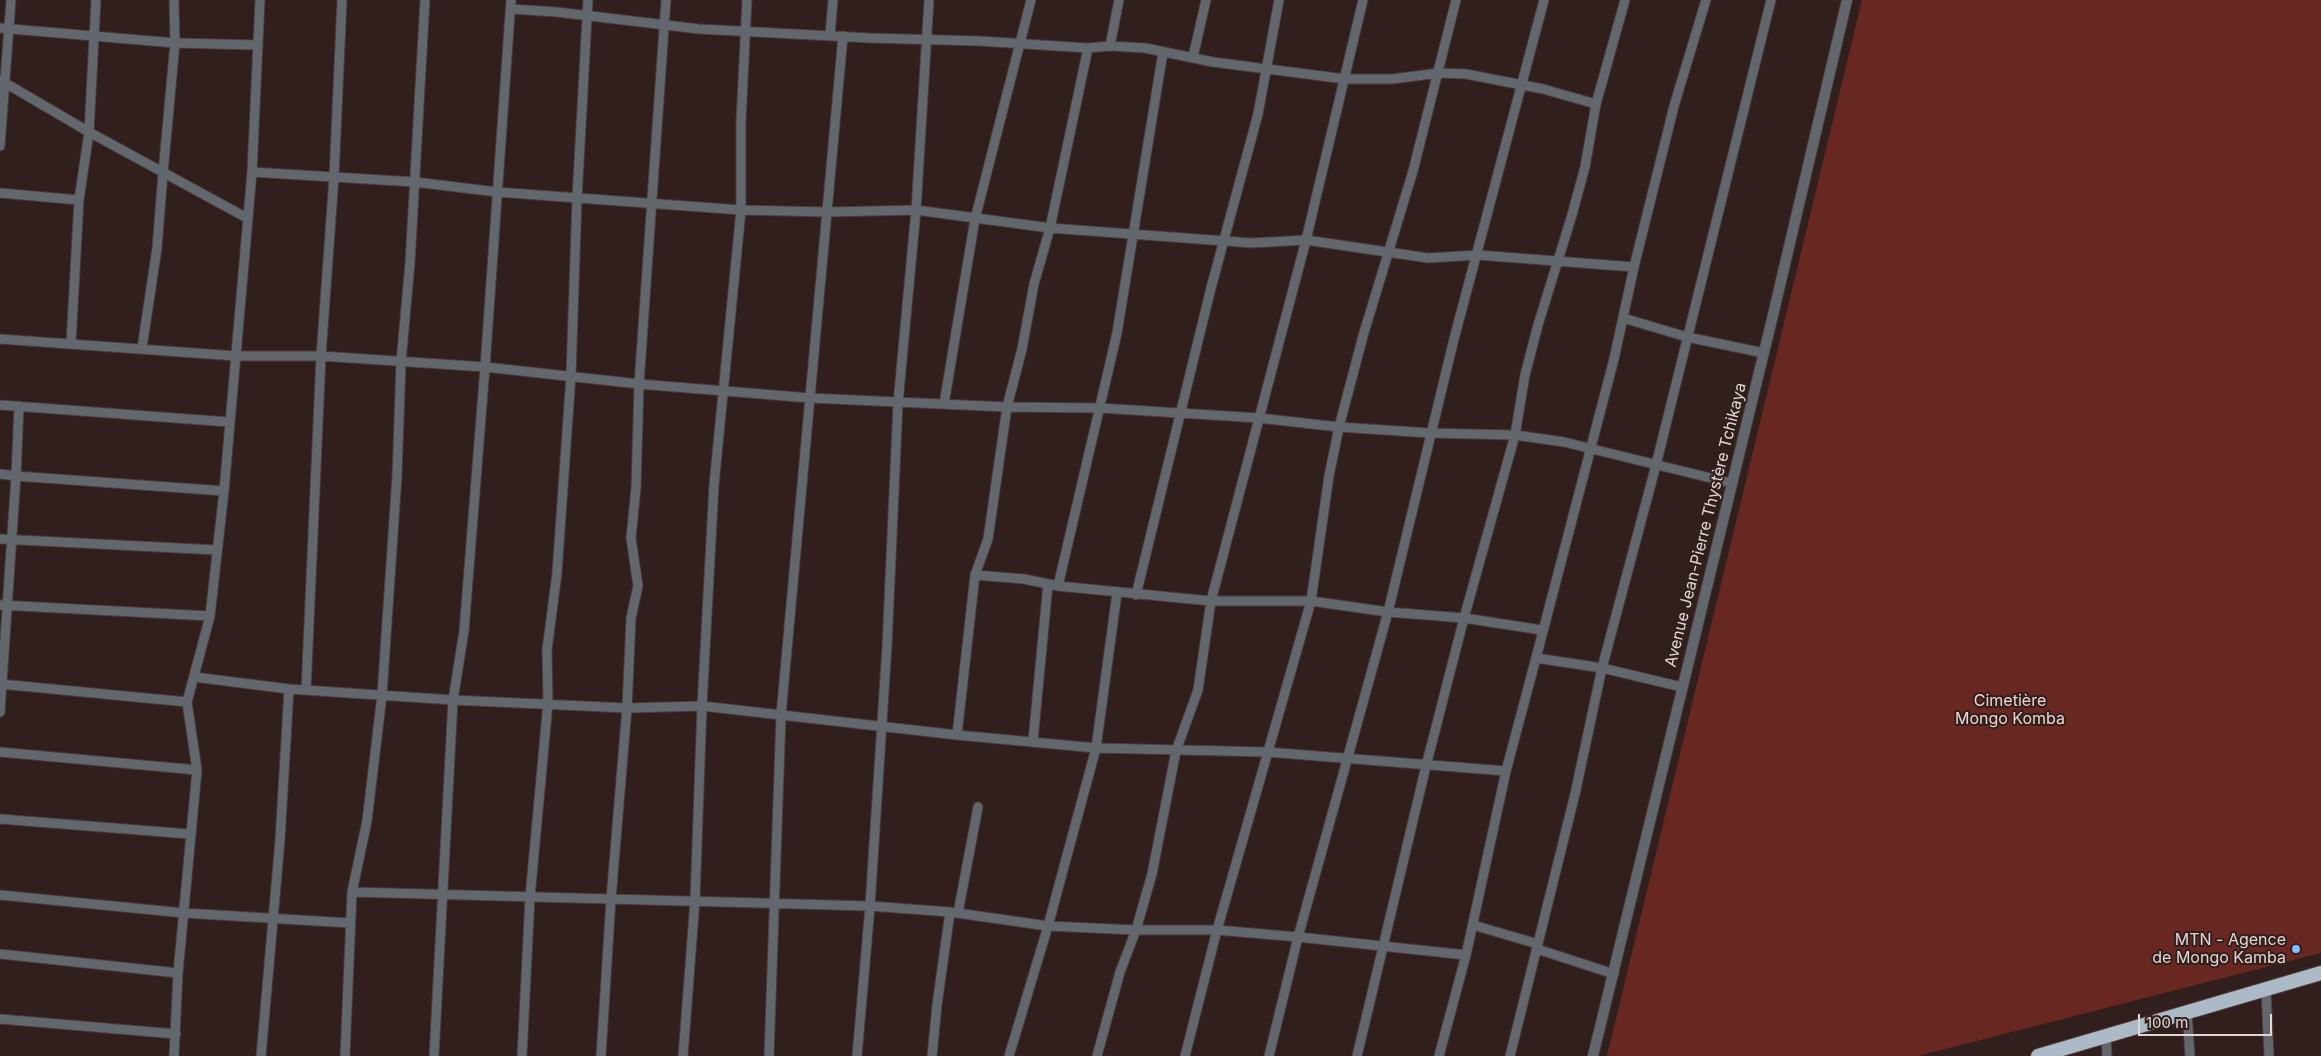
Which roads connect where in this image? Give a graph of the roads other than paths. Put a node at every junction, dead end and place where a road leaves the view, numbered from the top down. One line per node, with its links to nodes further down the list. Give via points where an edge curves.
1 (11, 0): 26 (street)
2 (96, 0): 30 (street)
3 (174, 0): 32 (street)
4 (260, 0): 34 (street)
5 (342, 0): 49 (street)
6 (425, 0): 50 (street)
7 (588, 0): 24 (street)
8 (666, 0): 25 (street)
9 (747, 0): 27 (street)
10 (833, 0): 28 (street)
11 (929, 0): 31 (street)
12 (1031, 0): 33 (street)
13 (1119, 0): 35 (street)
14 (1206, 0): 38 (street)
15 (1279, 0): 39 (street)
16 (1363, 0): 41 (street)
17 (1456, 0): 40 (street)
18 (1544, 0): 43 (street)
19 (1625, 0): 44 (street)
20 (1706, 0): 68 (street, via 1674,106)
21 (1771, 0): 70 (street)
22 (1847, 0): 74 (street, Avenue Jean-Pierre Thystère Tchikaya)
23 (511, 5): 24 (street); 51 (street)
24 (587, 16): 25 (street); 53 (street)
25 (662, 25): 27 (street); 55 (street)
26 (4, 29): 30 (street); 42 (street)
27 (746, 31): 28 (street); 56 (street)
28 (830, 36): 29 (street)
29 (843, 36): 31 (street); 58 (street)
30 (94, 37): 32 (street); 45 (street)
31 (926, 38): 33 (street); 57 (street)
32 (175, 43): 34 (street); 48 (street)
33 (1021, 43): 36 (street); 60 (street)
34 (258, 45): 47 (street)
35 (1110, 46): 36 (street); 37 (street)
36 (1088, 48): 61 (street)
37 (1163, 52): 38 (street); 62 (street)
38 (1193, 58): 39 (street)
39 (1265, 69): 41 (street); 63 (street, via 1258,114)
40 (1439, 73): 41 (street, via 1392,79); 43 (street, via 1466,74); 65 (street)
41 (1345, 78): 64 (street)
42 (2, 81): 45 (street); 46 (street)
43 (1520, 85): 44 (street); 66 (street)
44 (1596, 104): 67 (street, via 1584,167)
45 (89, 132): 48 (street); 54 (street)
46 (0, 146)
47 (252, 172): 49 (street); 59 (street)
48 (163, 173): 59 (street); 73 (street)
49 (334, 177): 50 (street); 76 (street)
50 (415, 182): 51 (street); 77 (street)
51 (497, 192): 53 (street); 78 (street)
52 (0, 193): 54 (street)
53 (577, 198): 55 (street); 79 (street)
54 (79, 200): 72 (street)
55 (651, 203): 56 (street); 80 (street)
56 (740, 210): 58 (street); 81 (street)
57 (916, 210): 58 (street); 60 (street); 83 (street)
58 (828, 212): 82 (street)
59 (247, 218): 75 (street)
60 (975, 220): 61 (street); 84 (street)
61 (1050, 228): 62 (street); 87 (street)
62 (1134, 233): 63 (street); 88 (street)
63 (1225, 240): 64 (street, via 1252,243); 89 (street)
64 (1306, 240): 65 (street); 90 (street)
65 (1389, 252): 66 (street, via 1428,258); 92 (street)
66 (1478, 255): 67 (street); 93 (street)
67 (1559, 260): 68 (street); 94 (street, via 1525,375)
68 (1634, 267): 69 (street)
69 (1623, 318): 70 (street); 95 (street)
70 (1688, 337): 74 (street); 96 (street)
71 (0, 339): 72 (street)
72 (71, 343): 73 (street)
73 (142, 348): 75 (street)
74 (1764, 353): 99 (street, Avenue Jean-Pierre Thystère Tchikaya)
75 (236, 356): 76 (street); 91 (street)
76 (321, 356): 77 (street); 121 (street)
77 (401, 362): 78 (street); 122 (street, via 397,476)
78 (485, 367): 79 (street); 123 (street, via 464,632)
79 (570, 375): 80 (street); 125 (street, via 557,573 547,650)
80 (638, 384): 81 (street); 127 (street, via 636,488 631,538 638,586 631,618)
81 (724, 390): 82 (street); 126 (street, via 714,485)
82 (810, 398): 83 (street); 129 (street)
83 (898, 403): 84 (street); 130 (street, via 887,646)
84 (944, 404): 87 (street)
85 (0, 405): 86 (street)
86 (19, 406): 91 (street); 98 (street)
87 (1007, 407): 88 (street); 104 (street, via 988,538)
88 (1100, 408): 89 (street); 105 (street)
89 (1182, 413): 90 (street); 107 (street)
90 (1260, 418): 92 (street); 108 (street)
91 (229, 422): 100 (street)
92 (1339, 427): 93 (street); 109 (street)
93 (1430, 433): 94 (street); 111 (street)
94 (1515, 434): 95 (street); 113 (street)
95 (1591, 449): 96 (street); 114 (street)
96 (1656, 465): 99 (street); 116 (street)
97 (0, 474): 98 (street)
98 (16, 476): 100 (street); 102 (street)
99 (1731, 483): 119 (street, Avenue Jean-Pierre Thystère Tchikaya)
100 (224, 491): 103 (street)
101 (0, 539): 102 (street)
102 (13, 540): 103 (street); 110 (street)
103 (217, 550): 112 (street)
104 (975, 575): 105 (street); 131 (street)
105 (1053, 585): 106 (street); 132 (street)
106 (1117, 593): 107 (street); 133 (street)
107 (1136, 595): 108 (street)
108 (1211, 601): 109 (street); 134 (street, via 1198,690)
109 (1311, 601): 111 (street); 136 (street)
110 (4, 605): 112 (street); 118 (street)
111 (1388, 612): 113 (street); 137 (street)
112 (210, 616): 117 (street)
113 (1464, 618): 114 (street); 138 (street)
114 (1542, 630): 115 (street)
115 (1536, 658): 116 (street); 140 (street)
116 (1602, 668): 119 (street); 162 (street, via 1576,794)
117 (194, 677): 120 (street); 124 (street)
118 (1, 684): 124 (street); 128 (street)
119 (1682, 687): 167 (street, Avenue Jean-Pierre Thystère Tchikaya)
120 (289, 688): 121 (street); 154 (street)
121 (306, 690): 122 (street)
122 (382, 695): 123 (street); 144 (street, via 367,820)
123 (453, 700): 125 (street); 146 (street)
124 (187, 702): 139 (street)
125 (548, 703): 127 (street); 147 (street)
126 (702, 706): 127 (street); 129 (street); 149 (street)
127 (627, 708): 148 (street)
128 (0, 712)
129 (781, 715): 130 (street); 150 (street)
130 (880, 726): 131 (street); 151 (street)
131 (957, 736): 132 (street)
132 (1033, 741): 133 (street)
133 (1096, 748): 134 (street); 157 (street)
134 (1176, 751): 136 (street); 158 (street, via 1152,874)
135 (0, 752): 139 (street)
136 (1267, 752): 137 (street); 159 (street)
137 (1346, 759): 138 (street); 160 (street)
138 (1426, 766): 140 (street); 161 (street)
139 (197, 770): 143 (street)
140 (1506, 771): 156 (street)
141 (978, 807): 152 (street)
142 (0, 819): 143 (street)
143 (189, 834): 153 (street)
144 (352, 892): 146 (street); 155 (street)
145 (0, 895): 153 (street)
146 (441, 896): 147 (street); 176 (street)
147 (530, 897): 148 (street); 177 (street)
148 (610, 899): 149 (street); 178 (street)
149 (695, 900): 150 (street); 179 (street)
150 (774, 902): 151 (street); 180 (street)
151 (870, 906): 152 (street); 181 (street)
152 (954, 912): 157 (street); 182 (street, via 937,1005)
153 (184, 913): 154 (street); 165 (street)
154 (272, 919): 155 (street); 174 (street)
155 (350, 923): 175 (street)
156 (1473, 925): 162 (street); 164 (street)
157 (1048, 926): 158 (street); 183 (street)
158 (1136, 930): 159 (street); 184 (street, via 1120,972)
159 (1217, 930): 160 (street); 185 (street)
160 (1298, 937): 161 (street); 186 (street)
161 (1384, 945): 164 (street); 187 (street)
162 (1537, 947): 167 (street); 189 (street)
163 (0, 954): 165 (street)
164 (1466, 955): 188 (street)
165 (178, 973): 171 (street)
166 (2321, 973): 168 (highway)
167 (1614, 974): 190 (street, Avenue Jean-Pierre Thystère Tchikaya)
168 (2266, 990): 169 (highway); 194 (street)
169 (2187, 1014): 172 (highway); 193 (street)
170 (0, 1019): 171 (street)
171 (176, 1034): 173 (street)
172 (2106, 1037): 191 (highway); 192 (street)
173 (174, 1056)
174 (261, 1056)
175 (344, 1056)
176 (434, 1056)
177 (522, 1056)
178 (601, 1056)
179 (683, 1056)
180 (769, 1056)
181 (856, 1056)
182 (932, 1056)
183 (1009, 1056)
184 (1097, 1056)
185 (1184, 1056)
186 (1269, 1056)
187 (1357, 1056)
188 (1439, 1056)
189 (1510, 1056)
190 (1593, 1056)
191 (2038, 1056)
192 (2107, 1056)
193 (2190, 1056)
194 (2269, 1056)

